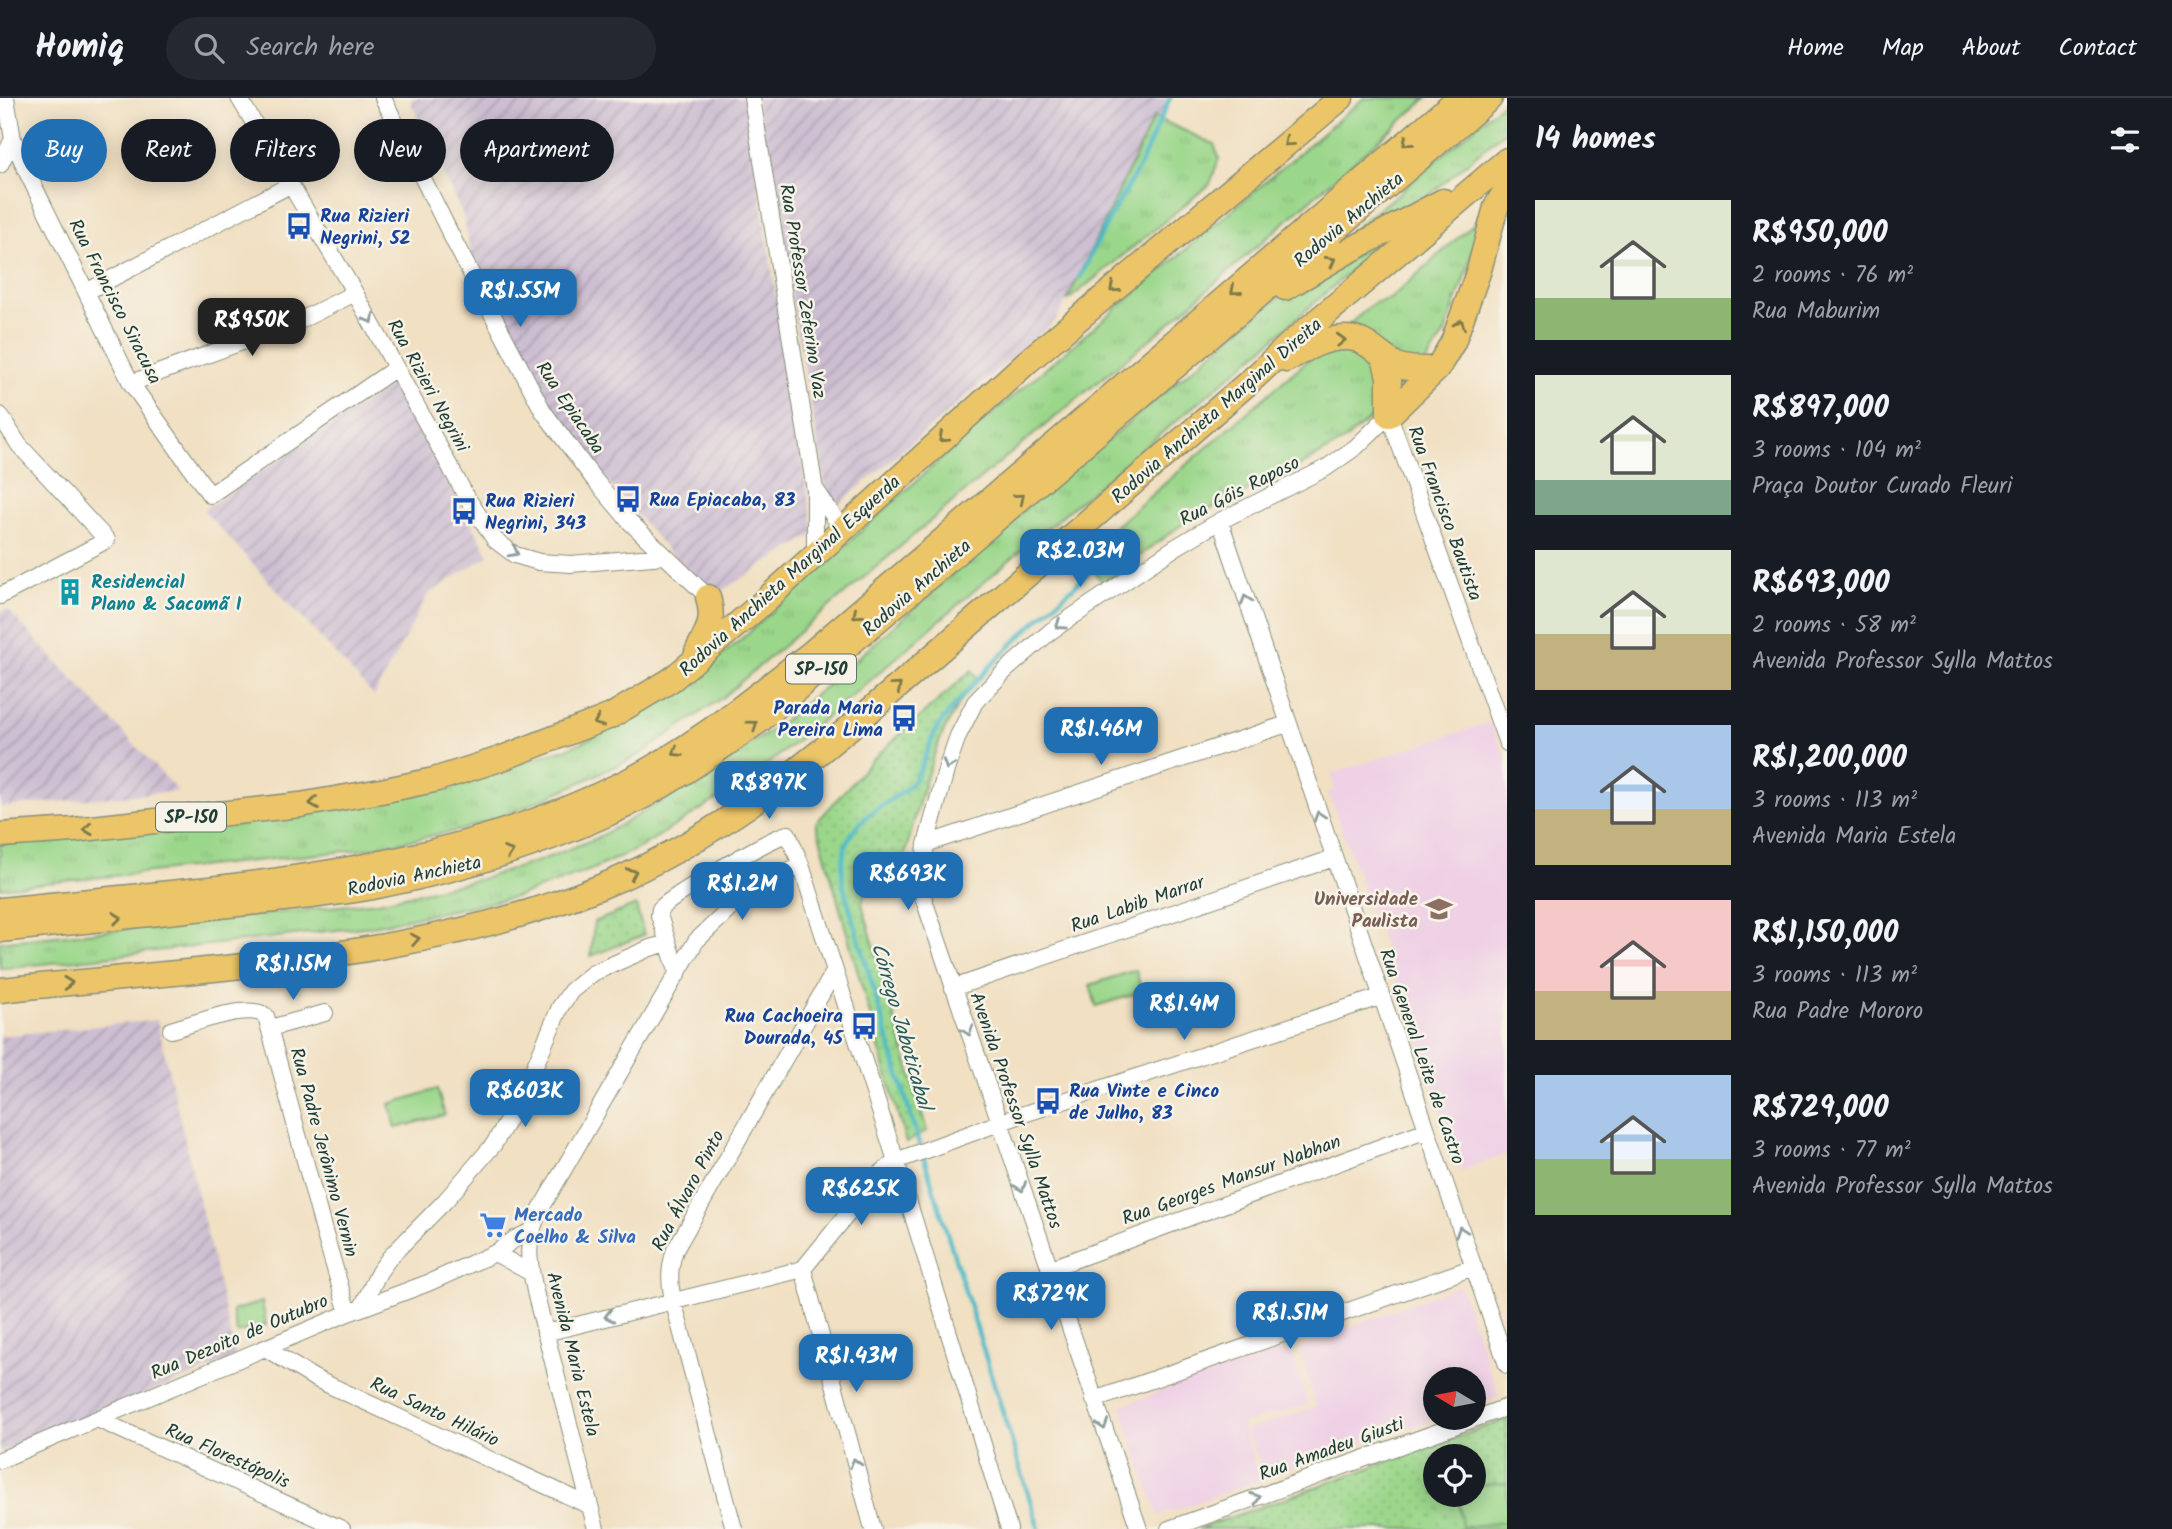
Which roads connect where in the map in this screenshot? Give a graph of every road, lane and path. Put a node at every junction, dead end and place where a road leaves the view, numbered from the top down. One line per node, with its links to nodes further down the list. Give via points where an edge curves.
1 (6, 98): 10 (street, Rua Francisco Siracusa)
2 (239, 98): 14 (street, Rua Rizieri Negrini)
3 (383, 98): 9 (street, Rua Epiacaba)
4 (396, 98): 9 (street)
5 (752, 98): 25 (street, Rua Professor Zeferino Vaz)
6 (1341, 98): 27 (highway, Rodovia Anchieta Marginal Esquerda / SP-150, one-way to 27, via 1028,361)
7 (1459, 98): 41 (highway, Rodovia Anchieta / SP-150, one-way to 41, via 808,655 731,716 628,781 555,815 406,860 185,892)
8 (1490, 98): 17 (highway, Rodovia Anchieta / SP-150)
9 (392, 115): 29 (street, Rua Epiacaba, via 538,402 593,478)
10 (13, 139): 12 (street); 15 (street, Rua Francisco Siracusa)
11 (1507, 159): 13 (highway, Rodovia Anchieta Marginal Direita)
12 (0, 165)
13 (1495, 184): 17 (highway, one-way to 13, via 1312,271); 20 (highway, one-way to 13, via 1454,342 1479,270 1496,207); 21 (highway, Rodovia Anchieta Marginal Direita)
14 (290, 185): 15 (street); 16 (street, Rua Rizieri Negrini)
15 (86, 292): 22 (street, Rua Francisco Siracusa)
16 (355, 293): 19 (street, Rua Rizieri Negrini, one-way to 19); 22 (street, via 301,320)
17 (1210, 335): 42 (highway, Rodovia Anchieta / SP-150, one-way to 17, via 371,887 475,863 608,814 759,721)
18 (1384, 357): 20 (highway, via 1408,368); 21 (highway, one-way to 18, via 1331,340 1360,340); 24 (highway)
19 (396, 368): 22 (street, Rua Francisco Siracusa, via 210,495); 29 (street, Rua Rizieri Negrini, one-way to 29, via 466,496 495,540 515,555 570,564)
20 (1437, 369): 24 (highway)
21 (1257, 375): 47 (highway, Rodovia Anchieta Marginal Direita, one-way to 21, via 298,958 416,938 542,908 652,864 759,800 850,728)
22 (131, 383)
23 (0, 415): 30 (street, via 19,445 107,540)
24 (1389, 415): 26 (street, Rua Góis Raposo, via 1326,468); 36 (street, Rua Francisco Bautista)
25 (816, 490): 27 (street, Rua Professor Zeferino Vaz); 28 (street, Rua Professor Zeferino Vaz)
26 (1220, 521): 34 (street, Rua Góis Raposo, one-way to 34, via 1051,631); 35 (street, Rua General Leite de Castro, one-way to 26)
27 (842, 529): 28 (highway, Rodovia Anchieta Marginal Esquerda / SP-150)
28 (815, 553): 32 (highway, Rodovia Anchieta Marginal Esquerda / SP-150)
29 (664, 556): 31 (street, Rua Epiacaba)
30 (0, 596)
31 (708, 597): 32 (highway, via 732,605); 33 (highway, via 713,614)
32 (759, 606): 33 (highway, Rodovia Anchieta Marginal Esquerda / SP-150)
33 (693, 660): 37 (highway, Rodovia Anchieta Marginal Esquerda / SP-150, one-way to 37, via 671,680 611,716 434,780 300,805)
34 (975, 702): 38 (street, Avenida Professor Sylla Mattos, one-way to 38, via 947,767)
35 (1287, 724): 38 (street); 39 (street, Rua General Leite de Castro, one-way to 35)
36 (1507, 743)
37 (0, 835)
38 (926, 844): 46 (street, Avenida Professor Sylla Mattos, via 924,900)
39 (1334, 858): 46 (street, Rua Labib Marrar); 48 (street, Rua General Leite de Castro)
40 (801, 865): 43 (street, via 788,835 730,864 660,909); 44 (street); 45 (street, Avenida Maria Estela, via 737,902 716,920 696,940)
41 (0, 910)
42 (0, 930)
43 (668, 943): 45 (street); 62 (street, via 593,972 571,991 494,1144 390,1257)
44 (834, 972): 54 (street); 61 (street, Rua Álvaro Pinto, via 675,1250 669,1279)
45 (678, 974): 55 (street, Avenida Maria Estela)
46 (953, 988): 52 (street, Avenida Professor Sylla Mattos, one-way to 52)
47 (0, 990)
48 (1380, 997): 52 (street); 53 (street, Rua General Leite de Castro)
49 (325, 1013): 50 (street)
50 (270, 1028): 51 (street, Rua Padre Jerônimo Vernin, via 267,1016 250,1011); 62 (street, Rua Padre Jerônimo Vernin, via 325,1235)
51 (171, 1030)
52 (999, 1122): 54 (street); 59 (street, Avenida Professor Sylla Mattos, one-way to 59)
53 (1427, 1129): 57 (street, Rua General Leite de Castro, one-way to 53); 59 (street, Rua Georges Mansur Nabhan)
54 (904, 1157): 58 (street, via 881,1173); 75 (street)
55 (530, 1232): 56 (street, Rua Dezoito de Outubro); 60 (street, Avenida Maria Estela)
56 (495, 1253): 60 (street); 62 (street, Rua Dezoito de Outubro)
57 (1474, 1266): 65 (street, Rua General Leite de Castro); 66 (street)
58 (803, 1269): 61 (street); 74 (street, one-way to 58)
59 (1049, 1269): 66 (street, Avenida Professor Sylla Mattos)
60 (531, 1273): 63 (street, Avenida Maria Estela)
61 (673, 1300): 63 (street, one-way to 63); 73 (street, Rua Álvaro Pinto)
62 (355, 1310): 64 (street, Rua Dezoito de Outubro)
63 (545, 1333): 70 (street, Avenida Maria Estela)
64 (265, 1348): 68 (street, Rua Dezoito de Outubro); 70 (street, Rua Santo Hilário, via 314,1378)
65 (1507, 1365)
66 (1094, 1400): 76 (street, Avenida Professor Sylla Mattos, one-way to 76)
67 (1507, 1407): 77 (street, Rua Amadeu Giusti, one-way to 67)
68 (97, 1419): 69 (street, Rua Dezoito de Outubro); 71 (street, Rua Florestópolis)
69 (0, 1460)
70 (590, 1506): 72 (street, Avenida Maria Estela)
71 (342, 1529)
72 (596, 1529)
73 (734, 1529)
74 (873, 1529)
75 (1009, 1529)
76 (1139, 1529)
77 (1169, 1529)

